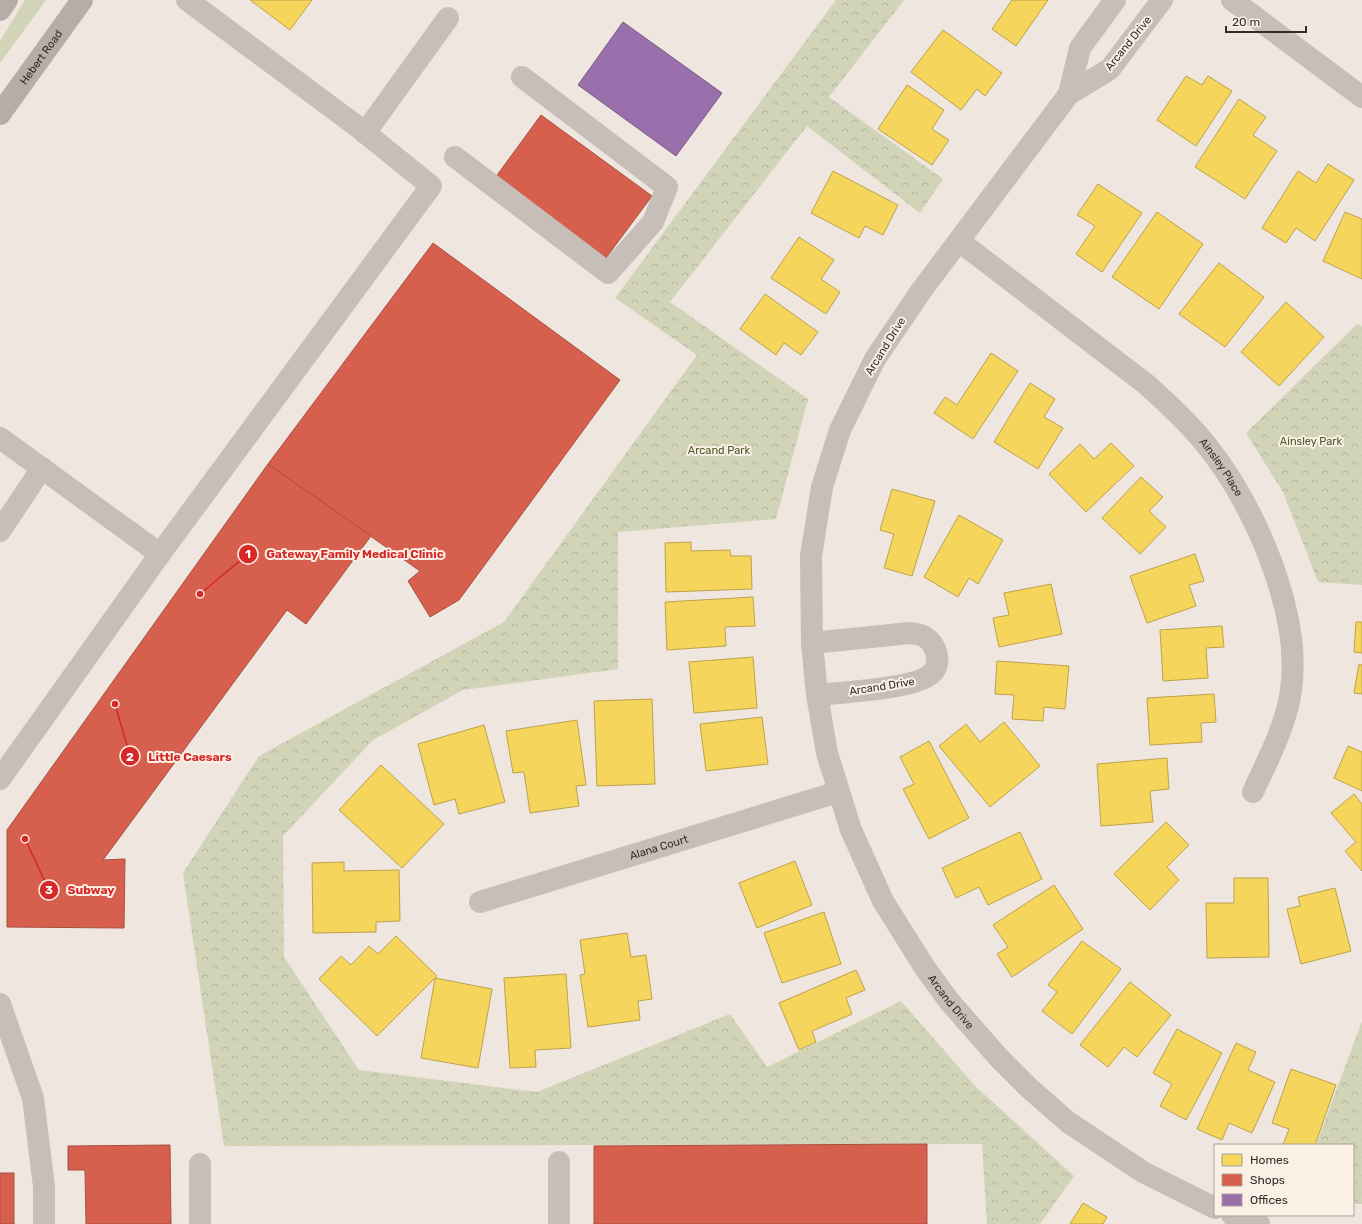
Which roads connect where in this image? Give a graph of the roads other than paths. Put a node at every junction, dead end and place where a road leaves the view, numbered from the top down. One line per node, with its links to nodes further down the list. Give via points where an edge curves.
1 (7, 0): 7 (main road)
2 (82, 0): 12 (main road, Hebert Road)
3 (187, 0): 13 (street)
4 (1115, 0): 10 (street, Arcand Drive, via 1080,48)
5 (1162, 0): 10 (street, Arcand Drive, via 1110,69)
6 (1232, 0): 11 (street)
7 (0, 10)
8 (448, 18): 13 (street)
9 (522, 77): 14 (street, via 667,187 653,222 608,274)
10 (1069, 94): 15 (street, Arcand Drive)
11 (1362, 97)
12 (0, 114)
13 (365, 133): 19 (street, via 431,186)
14 (455, 157)
15 (959, 241): 20 (street, Arcand Drive, via 875,359 840,430 822,487 814,529 810,589); 24 (street, Ainsley Place, via 1146,384 1167,403 1207,446 1225,470 1245,506 1268,553 1280,591 1290,638 1293,676 1282,727)
16 (0, 438): 17 (street)
17 (42, 468): 18 (street); 19 (street)
18 (0, 531)
19 (160, 554): 22 (street)
20 (812, 643): 21 (street, Arcand Drive); 21 (street, Arcand Drive, via 910,633 923,635 932,643 937,654 937,664 933,673 913,683)
21 (817, 695): 23 (street, Arcand Drive, via 827,753)
22 (0, 779)
23 (838, 792): 25 (street, Alana Court); 29 (street, Arcand Drive, via 865,863 883,901 925,968 974,1031 1029,1088 1068,1122 1143,1172)
24 (1253, 792)
25 (480, 902)
26 (0, 1004): 31 (street, via 33,1098 44,1186)
27 (559, 1162): 33 (street)
28 (200, 1164): 32 (street)
29 (1214, 1208)
30 (1235, 1216): 34 (street)
31 (44, 1224)
32 (200, 1224)
33 (559, 1224)
34 (1259, 1224)

